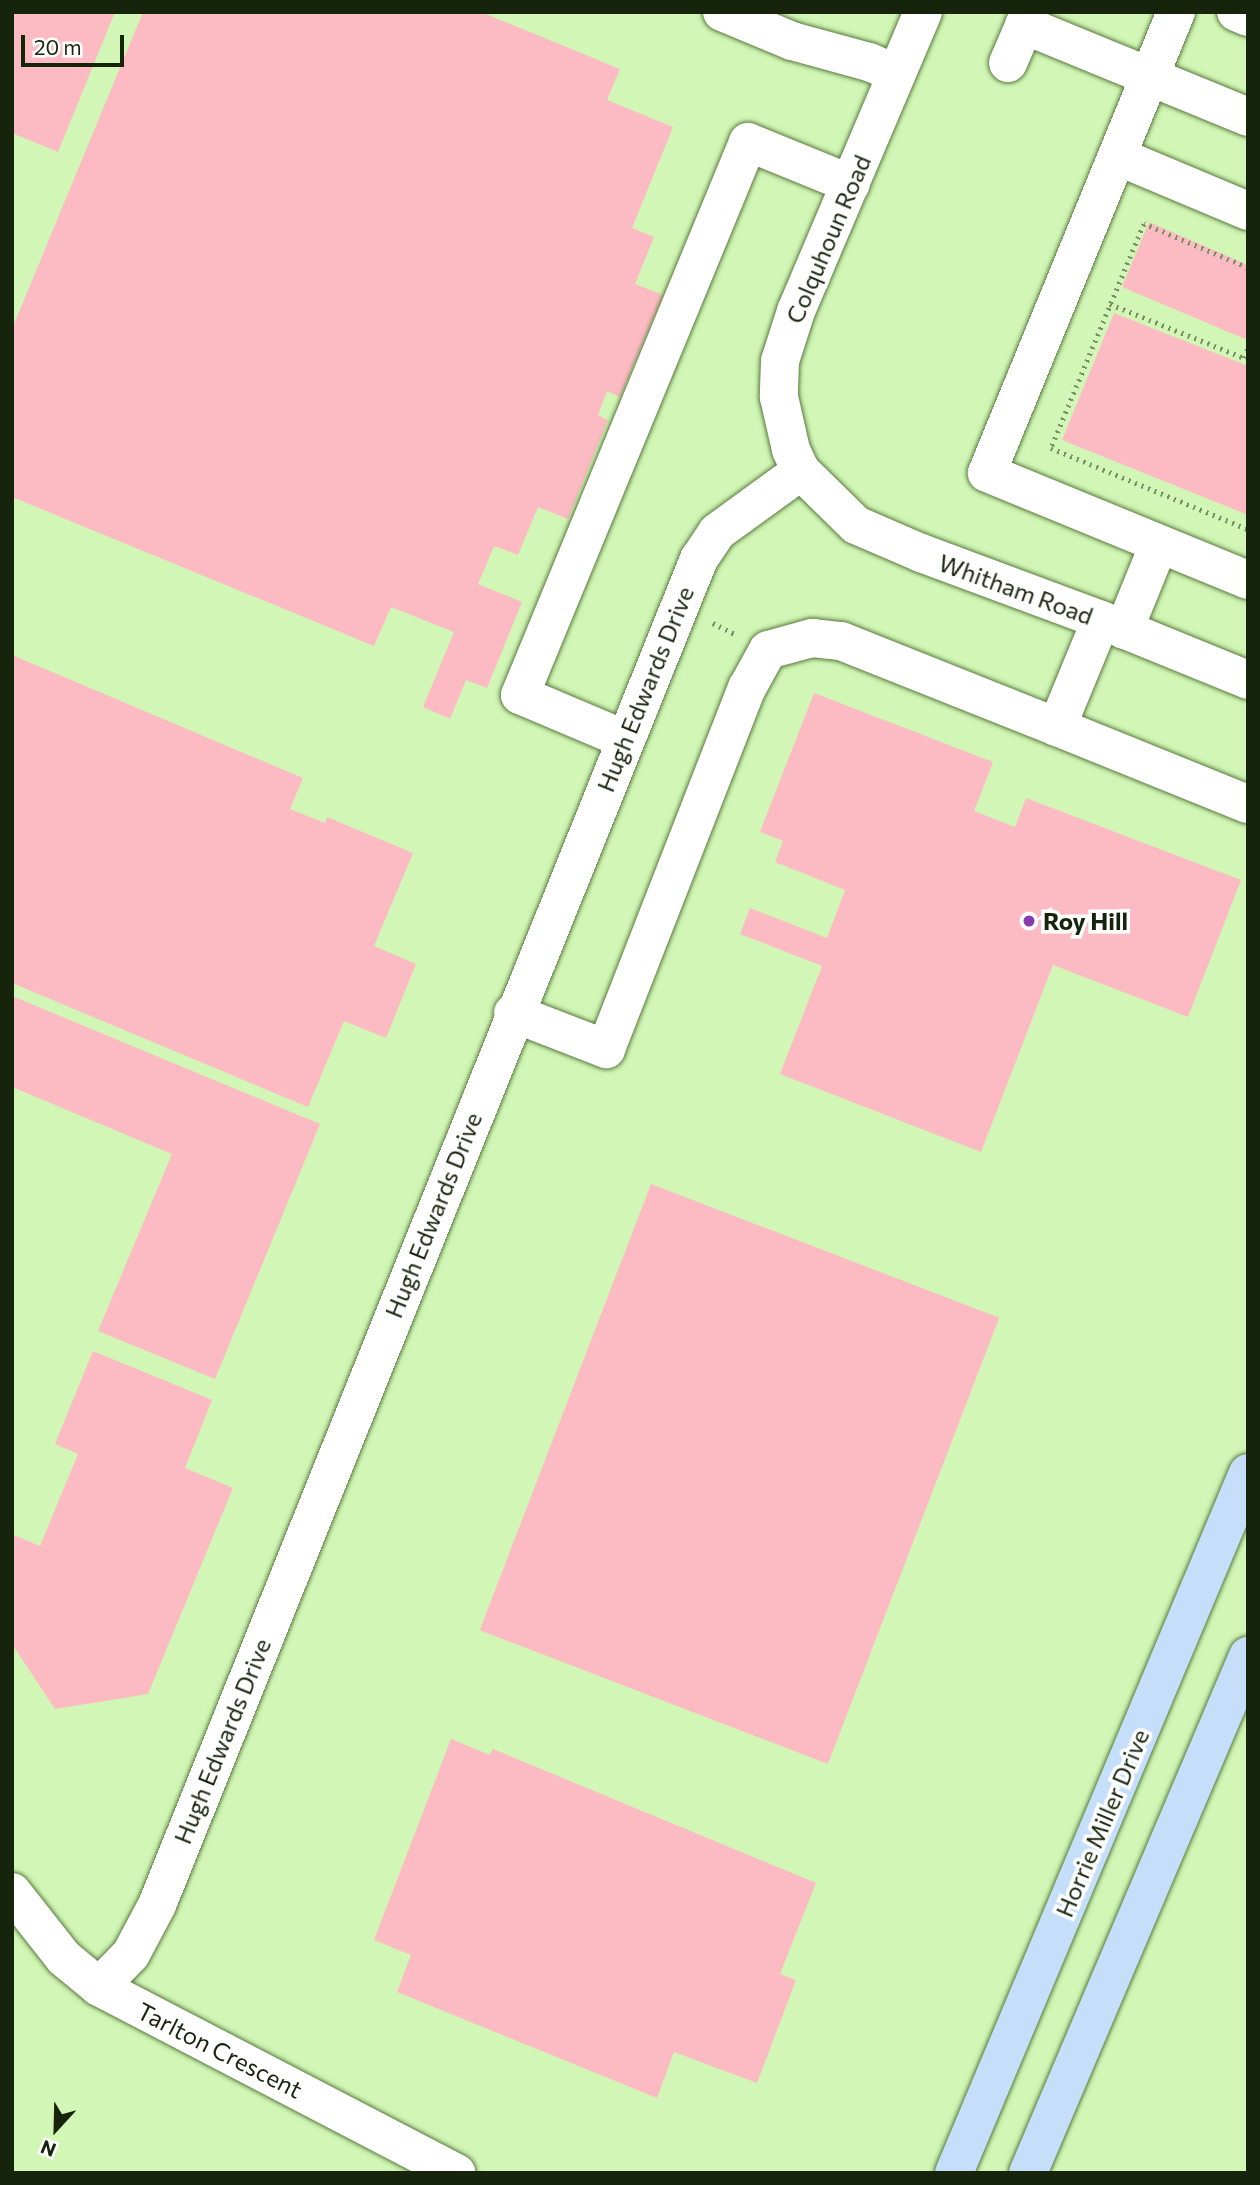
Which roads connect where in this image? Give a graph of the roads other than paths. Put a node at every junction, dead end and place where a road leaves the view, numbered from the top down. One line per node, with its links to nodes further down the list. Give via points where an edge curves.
1 (722, 12): 7 (street)
2 (923, 12): 9 (street, Colquhoun Road)
3 (1176, 12): 10 (street)
4 (1236, 12): 5 (street)
5 (1248, 17)
6 (1027, 19): 8 (street); 10 (street)
7 (798, 26): 9 (street)
8 (1008, 63)
9 (897, 74): 13 (street, Colquhoun Road)
10 (1149, 77): 11 (street); 12 (street)
11 (1248, 117)
12 (1117, 156): 14 (street); 16 (street, via 987,474)
13 (851, 184): 15 (street, Colquhoun Road, via 796,311 780,361 784,430); 21 (street, via 748,142 520,695)
14 (1248, 211)
15 (801, 471): 18 (street, Whitham Road, via 856,525); 21 (street, Hugh Edwards Drive, via 706,545)
16 (1159, 544): 17 (street); 18 (street)
17 (1248, 580)
18 (1112, 625): 19 (street, Whitham Road); 20 (street)
19 (1248, 680)
20 (1058, 727): 22 (street); 23 (street, via 841,641 812,638 768,650 747,688 606,1049)
21 (624, 738): 23 (street, Hugh Edwards Drive)
22 (1248, 804)
23 (513, 1013): 27 (street, Hugh Edwards Drive, via 157,1905 131,1954)
24 (1248, 1474): 29 (main road, Horrie Miller Drive)
25 (1248, 1656): 30 (main road)
26 (12, 1892): 27 (street, Tarlton Crescent, via 64,1958)
27 (99, 1987): 28 (street, Tarlton Crescent)
28 (456, 2173)
29 (954, 2173)
30 (1028, 2173)

